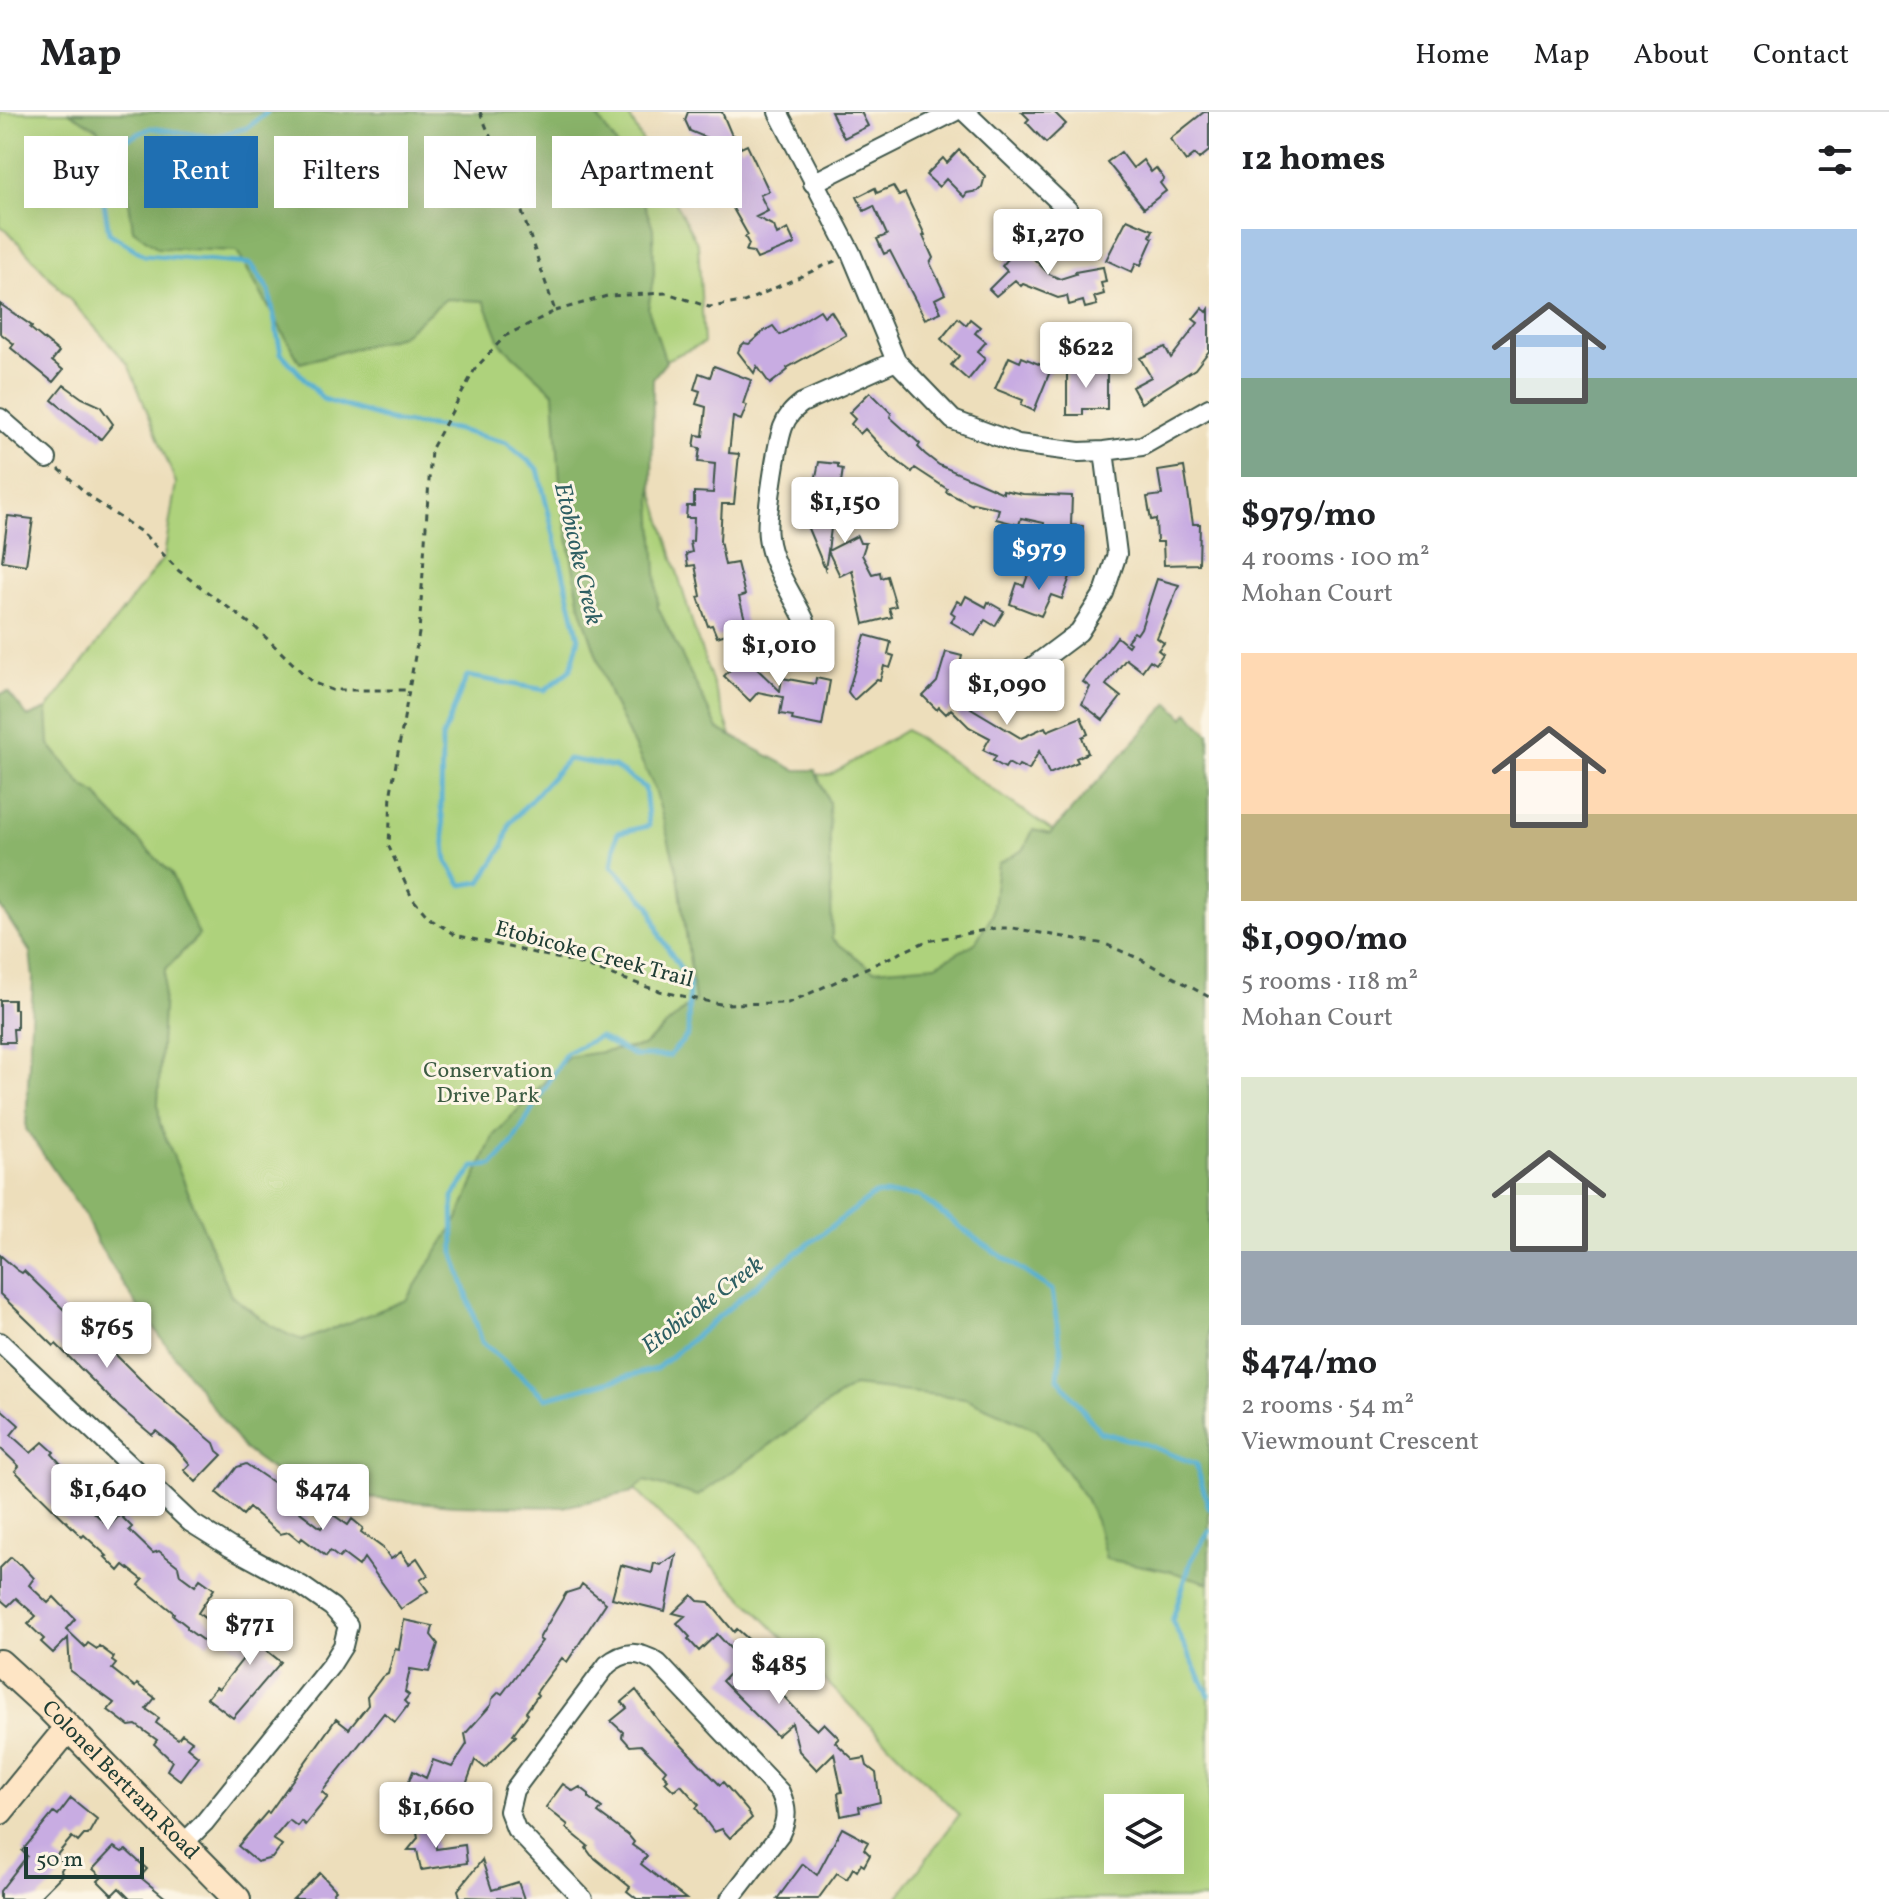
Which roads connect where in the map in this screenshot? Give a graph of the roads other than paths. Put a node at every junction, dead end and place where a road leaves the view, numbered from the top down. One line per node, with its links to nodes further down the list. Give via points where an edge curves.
1 (778, 112): 4 (street)
2 (954, 112): 4 (street)
3 (965, 112): 5 (street)
4 (813, 183): 6 (street, via 851,253)
5 (1068, 210)
6 (896, 361): 9 (street, via 953,420 1018,444); 11 (street, via 802,403 783,427 768,539)
7 (1209, 408): 9 (street, via 1142,446)
8 (0, 418): 10 (street)
9 (1104, 451): 12 (street, via 1117,554 1113,567 1104,593 1079,632)
10 (47, 459)
11 (805, 621)
12 (1031, 668)
13 (0, 1342): 17 (street, via 190,1522 302,1586 348,1625 331,1665)
14 (0, 1663): 15 (street, Colonel Bertram Road)
15 (68, 1728): 16 (street); 17 (street, Colonel Bertram Road)
16 (0, 1811)
17 (183, 1844): 18 (street, Colonel Bertram Road)
18 (237, 1899)
19 (583, 1899): 20 (street, via 516,1829 509,1811 514,1790 607,1665 620,1654 643,1654 658,1663 770,1781 786,1807 780,1834)
20 (730, 1899)

